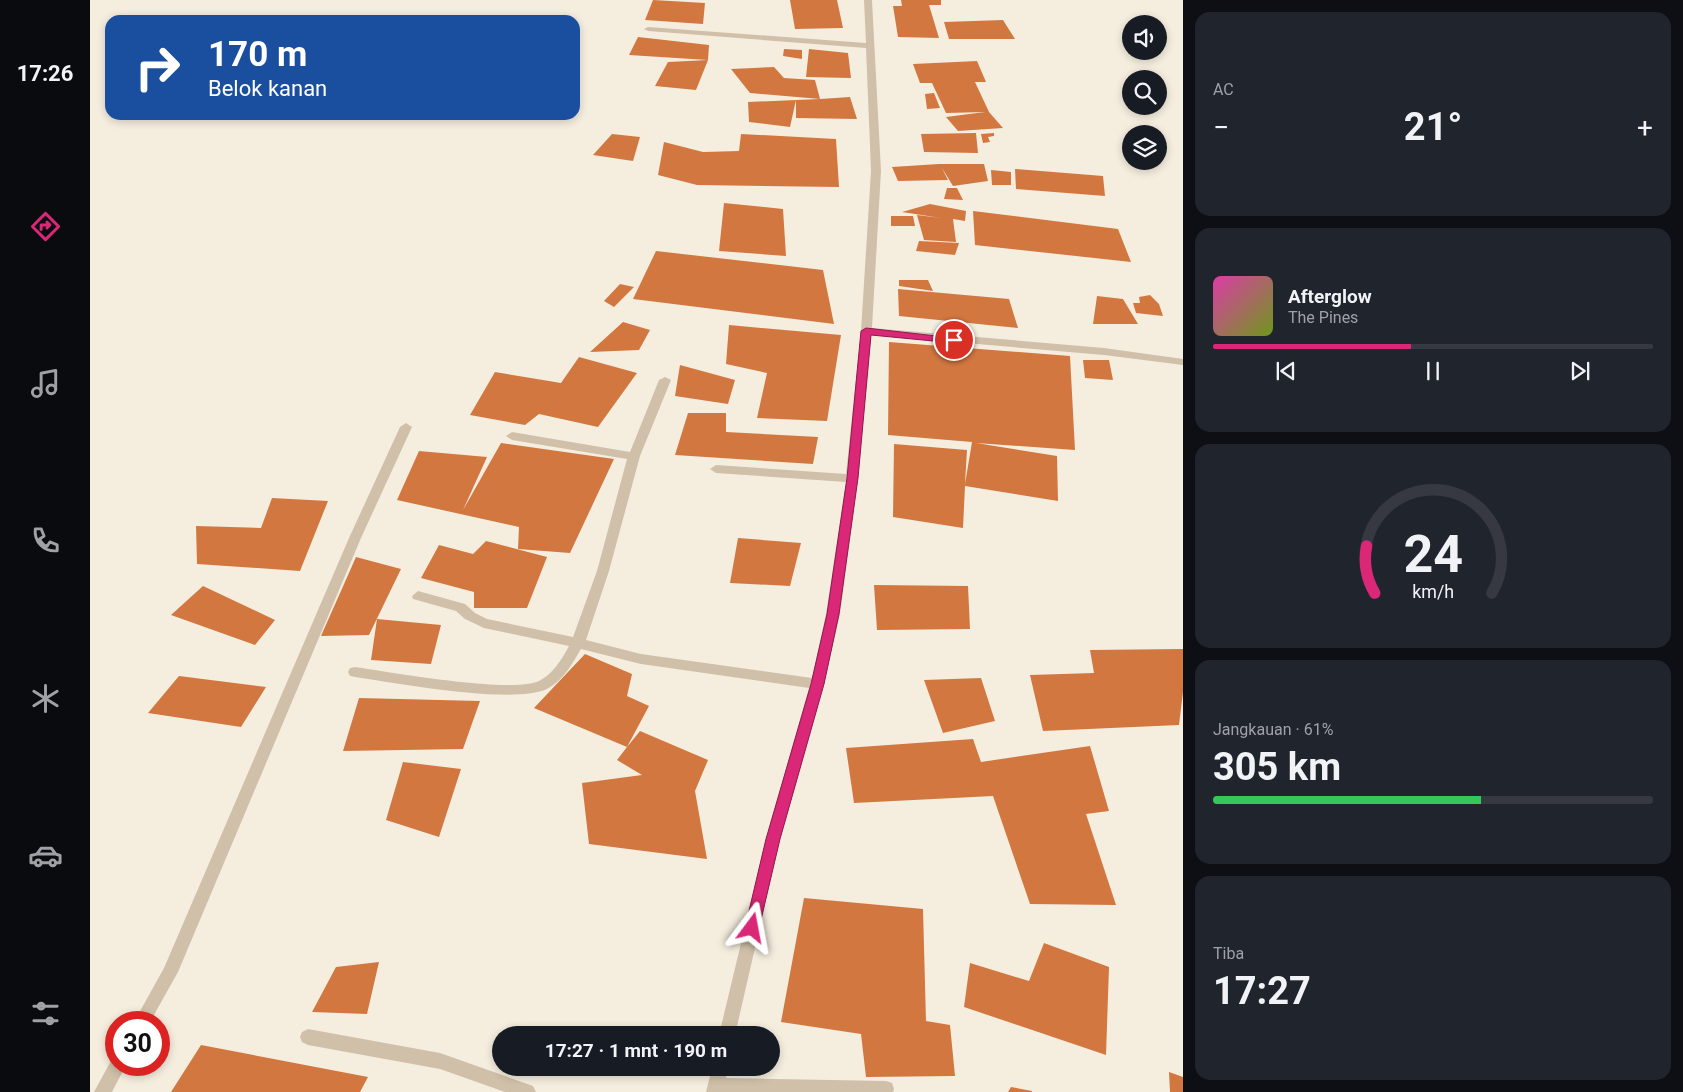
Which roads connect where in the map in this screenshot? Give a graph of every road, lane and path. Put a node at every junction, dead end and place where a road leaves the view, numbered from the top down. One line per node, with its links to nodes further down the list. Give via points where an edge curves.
1 (868, 0): 3 (street)
2 (648, 29): 3 (street)
3 (870, 46): 4 (street, via 876,171)
4 (866, 331): 5 (street, via 1135,354); 11 (street)
5 (1183, 362)
6 (665, 380): 9 (street)
7 (406, 427): 16 (street, via 355,538 170,972)
8 (512, 436): 9 (street)
9 (634, 456): 13 (street, via 603,571)
10 (716, 469): 11 (street)
11 (852, 478): 15 (street, via 833,614)
12 (418, 596): 13 (street, via 460,607 484,623)
13 (578, 643): 14 (street, via 553,679 533,690 488,688); 15 (street, via 641,659)
14 (354, 672)
15 (818, 684): 17 (street, via 773,839)
16 (148, 1011)
17 (729, 1026)
18 (308, 1037): 24 (street, via 440,1061)
19 (112, 1076): 23 (street)
20 (718, 1076): 21 (street)
21 (715, 1089): 22 (street)
22 (886, 1089)
23 (103, 1092)
24 (527, 1092)

